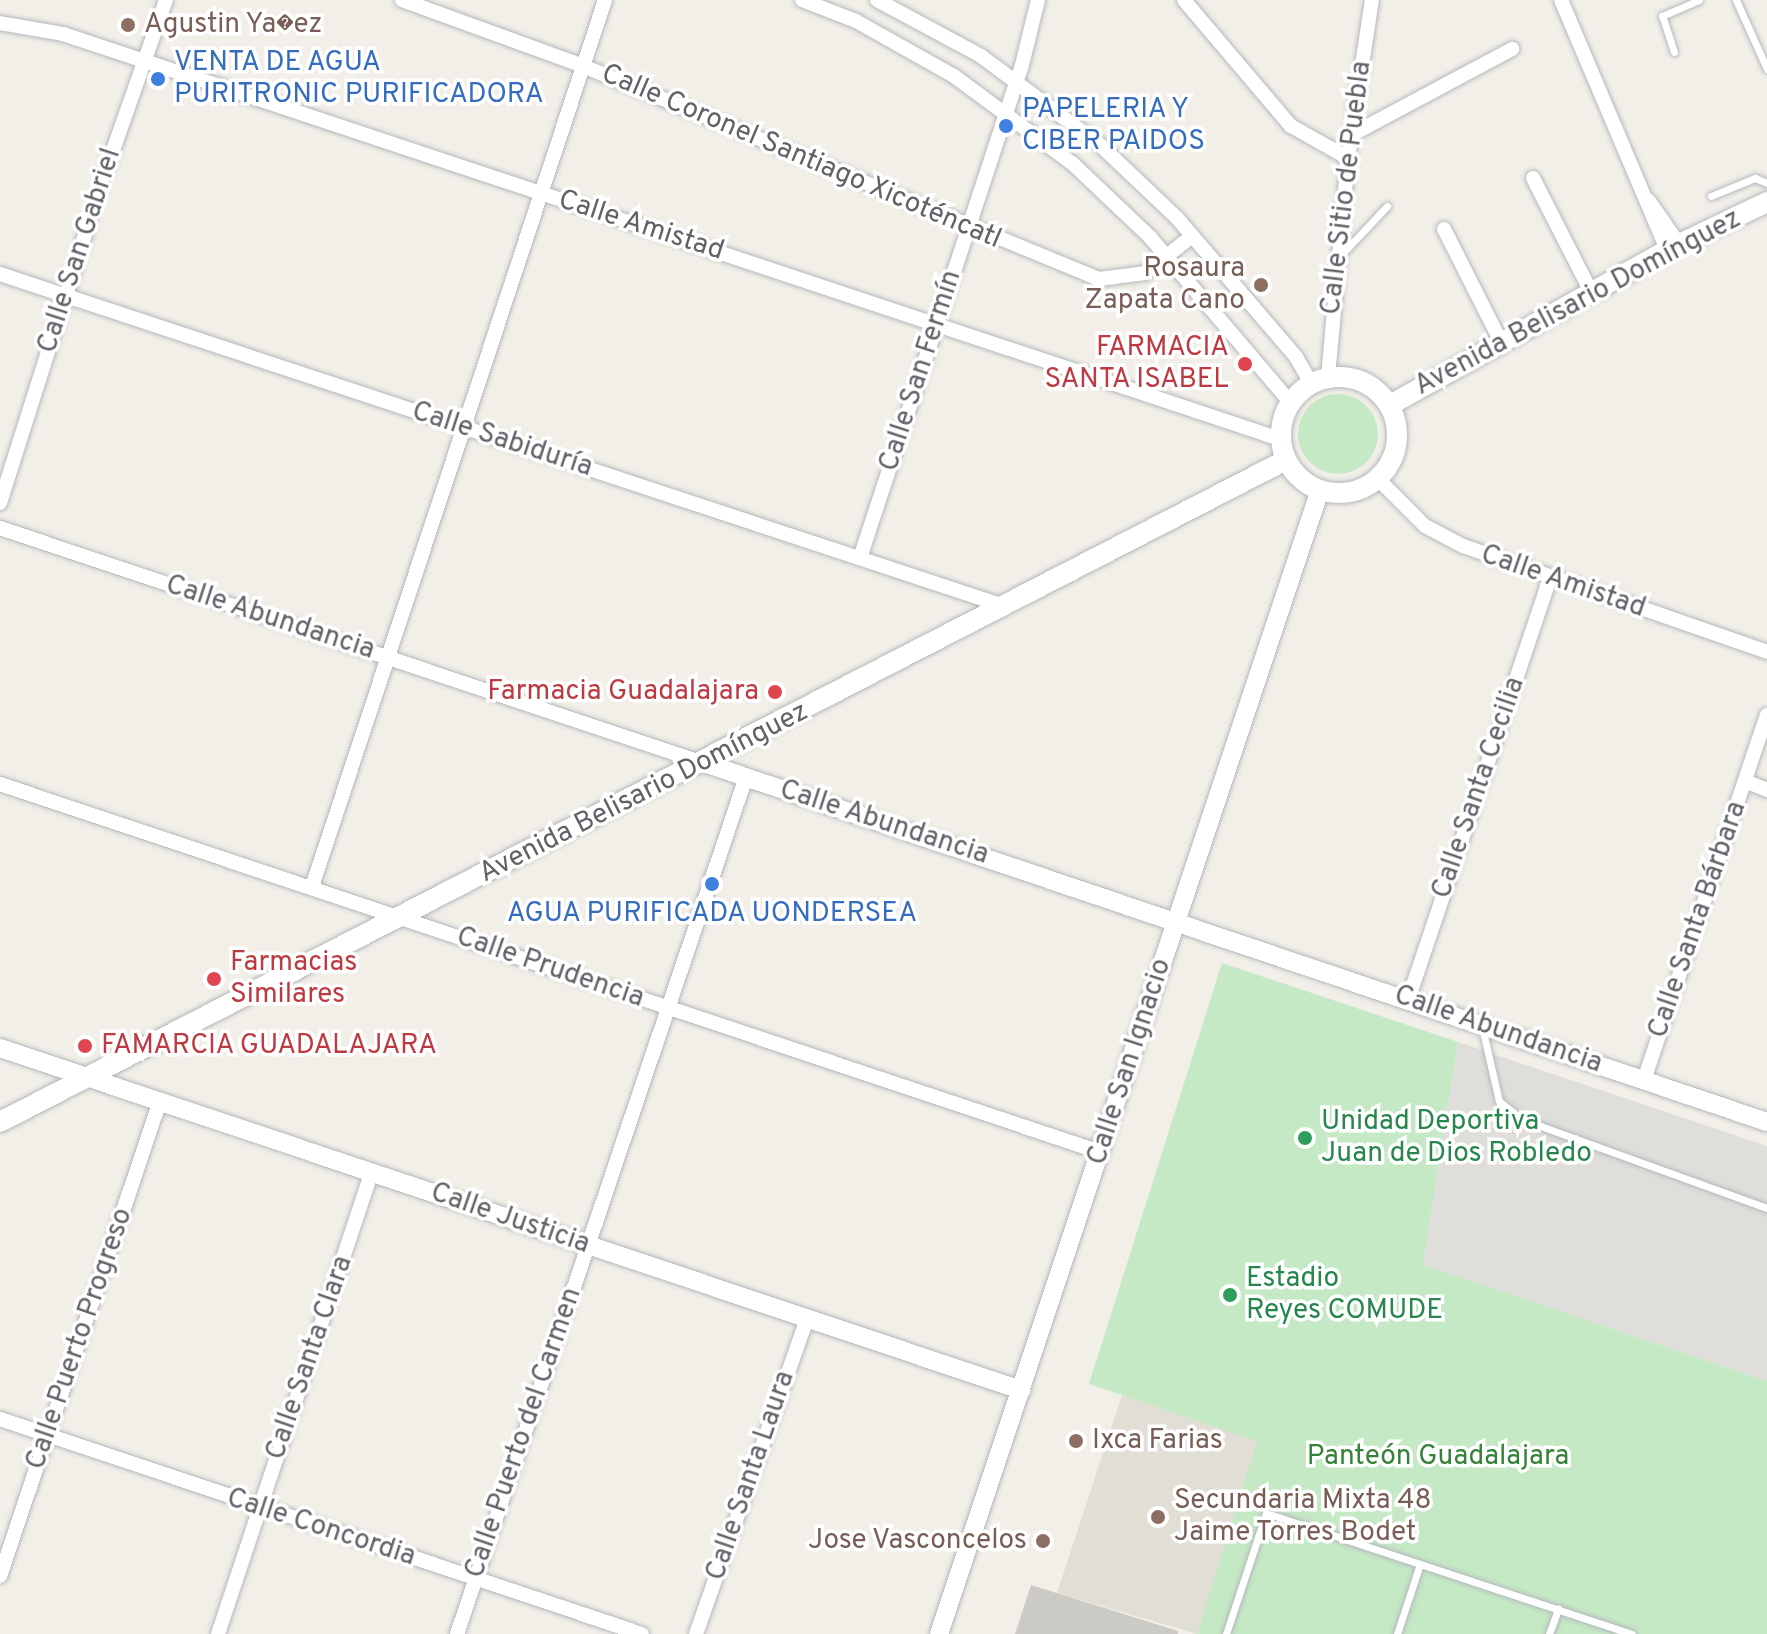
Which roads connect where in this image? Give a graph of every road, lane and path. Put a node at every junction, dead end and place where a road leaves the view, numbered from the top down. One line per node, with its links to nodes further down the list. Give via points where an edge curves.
1 (166, 0): 15 (street, Calle San Gabriel)
2 (402, 0): 16 (street, Calle Coronel Santiago Xicoténcatl)
3 (605, 0): 16 (street)
4 (802, 0): 19 (street, via 856,21)
5 (877, 0): 18 (street)
6 (1038, 0): 18 (street, Calle San Fermín)
7 (1184, 0): 21 (street, via 1291,126)
8 (1372, 0): 20 (street, Calle Sitio de Puebla)
9 (1561, 0): 33 (street, via 1649,201 1647,208)
10 (1699, 0): 14 (lane, via 1662,16)
11 (1736, 0): 17 (lane)
12 (0, 23): 15 (street, Calle Amistad, via 63,34)
13 (1512, 49): 20 (street)
14 (1674, 52)
15 (141, 60): 22 (street, Calle San Gabriel); 25 (street, Calle Amistad)
16 (583, 66): 25 (street); 30 (street, Calle Coronel Santiago Xicoténcatl)
17 (1767, 69)
18 (1017, 81): 19 (street, Calle San Fermín); 32 (street, via 1100,145)
19 (1007, 111): 30 (street, Calle San Fermín); 34 (street, via 1073,164)
20 (1351, 135): 21 (street, Calle Sitio de Puebla)
21 (1348, 158): 35 (street, Calle Sitio de Puebla)
22 (105, 173): 29 (street, Calle San Gabriel)
23 (1533, 178): 37 (street)
24 (1767, 183): 26 (lane, via 1755,178)
25 (541, 193): 39 (street, Calle Amistad); 44 (street)
26 (1711, 196)
27 (1767, 202): 33 (main road, Avenida Belisario Domínguez)
28 (1387, 206): 35 (lane, via 1361,240)
29 (88, 225): 38 (street, Calle San Gabriel)
30 (969, 226): 34 (street, Calle Coronel Santiago Xicoténcatl, via 1099,279 1134,278); 39 (street, Calle San Fermín)
31 (1444, 229): 40 (street)
32 (1192, 236): 34 (street, Calle Coronel Santiago Xicoténcatl); 41 (street)
33 (1673, 247): 37 (main road, Avenida Belisario Domínguez)
34 (1166, 257): 42 (street)
35 (1337, 259): 41 (street, Calle Sitio de Puebla)
36 (0, 274): 38 (street, Calle Sabiduría)
37 (1591, 292): 40 (main road, Avenida Belisario Domínguez)
38 (66, 296): 44 (street, Calle Sabiduría); 49 (street, Calle San Gabriel)
39 (937, 324): 45 (street, Calle Amistad); 51 (street, Calle San Fermín)
40 (1501, 342): 43 (main road, Avenida Belisario Domínguez)
41 (1320, 380): 42 (main road); 43 (main road, via 1359,379)
42 (1290, 402): 45 (main road)
43 (1390, 405): 47 (main road, via 1397,447)
44 (464, 427): 51 (street, Calle Sabiduría); 55 (street)
45 (1280, 439): 46 (main road)
46 (1286, 460): 48 (main road, via 1294,473); 53 (main road, Avenida Belisario Domínguez)
47 (1378, 479): 48 (main road, via 1361,490); 52 (street, Calle Amistad, via 1425,526 1463,546)
48 (1320, 490): 64 (street, Calle San Ignacio)
49 (0, 503)
50 (0, 528): 55 (street, Calle Abundancia)
51 (860, 558): 53 (street, Calle Sabiduría)
52 (1550, 577): 54 (street, Calle Amistad); 65 (street, Calle Santa Cecilia)
53 (1004, 606): 57 (main road, Avenida Belisario Domínguez)
54 (1767, 652)
55 (388, 657): 57 (street, Calle Abundancia); 62 (street)
56 (1767, 715): 59 (street, Calle Santa Bárbara)
57 (704, 763): 58 (street, Calle Abundancia); 63 (main road, Avenida Belisario Domínguez)
58 (746, 777): 64 (street, Calle Abundancia); 66 (street, Calle Puerto del Carmen)
59 (1745, 781): 61 (street); 70 (street, Calle Santa Bárbara)
60 (0, 784): 62 (street, Calle Prudencia)
61 (1767, 790)
62 (312, 887): 63 (street, Calle Prudencia)
63 (402, 917): 66 (street, Calle Prudencia); 69 (main road, Avenida Belisario Domínguez)
64 (1177, 921): 65 (street, Calle Abundancia); 74 (street, Calle San Ignacio)
65 (1408, 1000): 67 (street, Calle Abundancia)
66 (669, 1009): 74 (street, Calle Prudencia); 77 (street, Calle Puerto del Carmen)
67 (1481, 1025): 70 (street, Calle Abundancia); 76 (lane, via 1499,1101 1521,1119)
68 (0, 1048): 69 (street, Calle Justicia)
69 (88, 1077): 71 (street, Calle Justicia); 72 (main road, Avenida Belisario Domínguez)
70 (1644, 1080): 73 (street, Calle Abundancia)
71 (160, 1101): 75 (street, Calle Justicia); 81 (street, Calle Puerto Progreso)
72 (2, 1117)
73 (1767, 1122)
74 (1100, 1152): 79 (street, Calle San Ignacio)
75 (372, 1172): 77 (street, Calle Justicia); 82 (street, Calle Santa Clara)
76 (1767, 1208)
77 (587, 1245): 78 (street, Calle Justicia); 85 (street, Calle Puerto del Carmen)
78 (807, 1318): 79 (street, Calle Justicia); 90 (street, Calle Santa Laura)
79 (1021, 1390): 91 (street, Calle San Ignacio)
80 (0, 1419): 81 (street, Calle Concordia)
81 (47, 1435): 82 (street, Calle Concordia); 84 (street, Calle Puerto Progreso)
82 (260, 1508): 85 (street, Calle Concordia); 87 (street, Calle Santa Clara)
83 (1420, 1564): 86 (lane); 92 (lane, via 1266,1513); 93 (lane)
84 (0, 1576)
85 (475, 1579): 88 (street, Calle Puerto del Carmen); 89 (street, Calle Concordia)
86 (1558, 1609): 94 (lane); 95 (lane)
87 (218, 1634)
88 (457, 1634)
89 (642, 1634)
90 (696, 1634)
91 (939, 1634)
92 (1226, 1634)
93 (1397, 1634)
94 (1549, 1634)
95 (1631, 1634)

